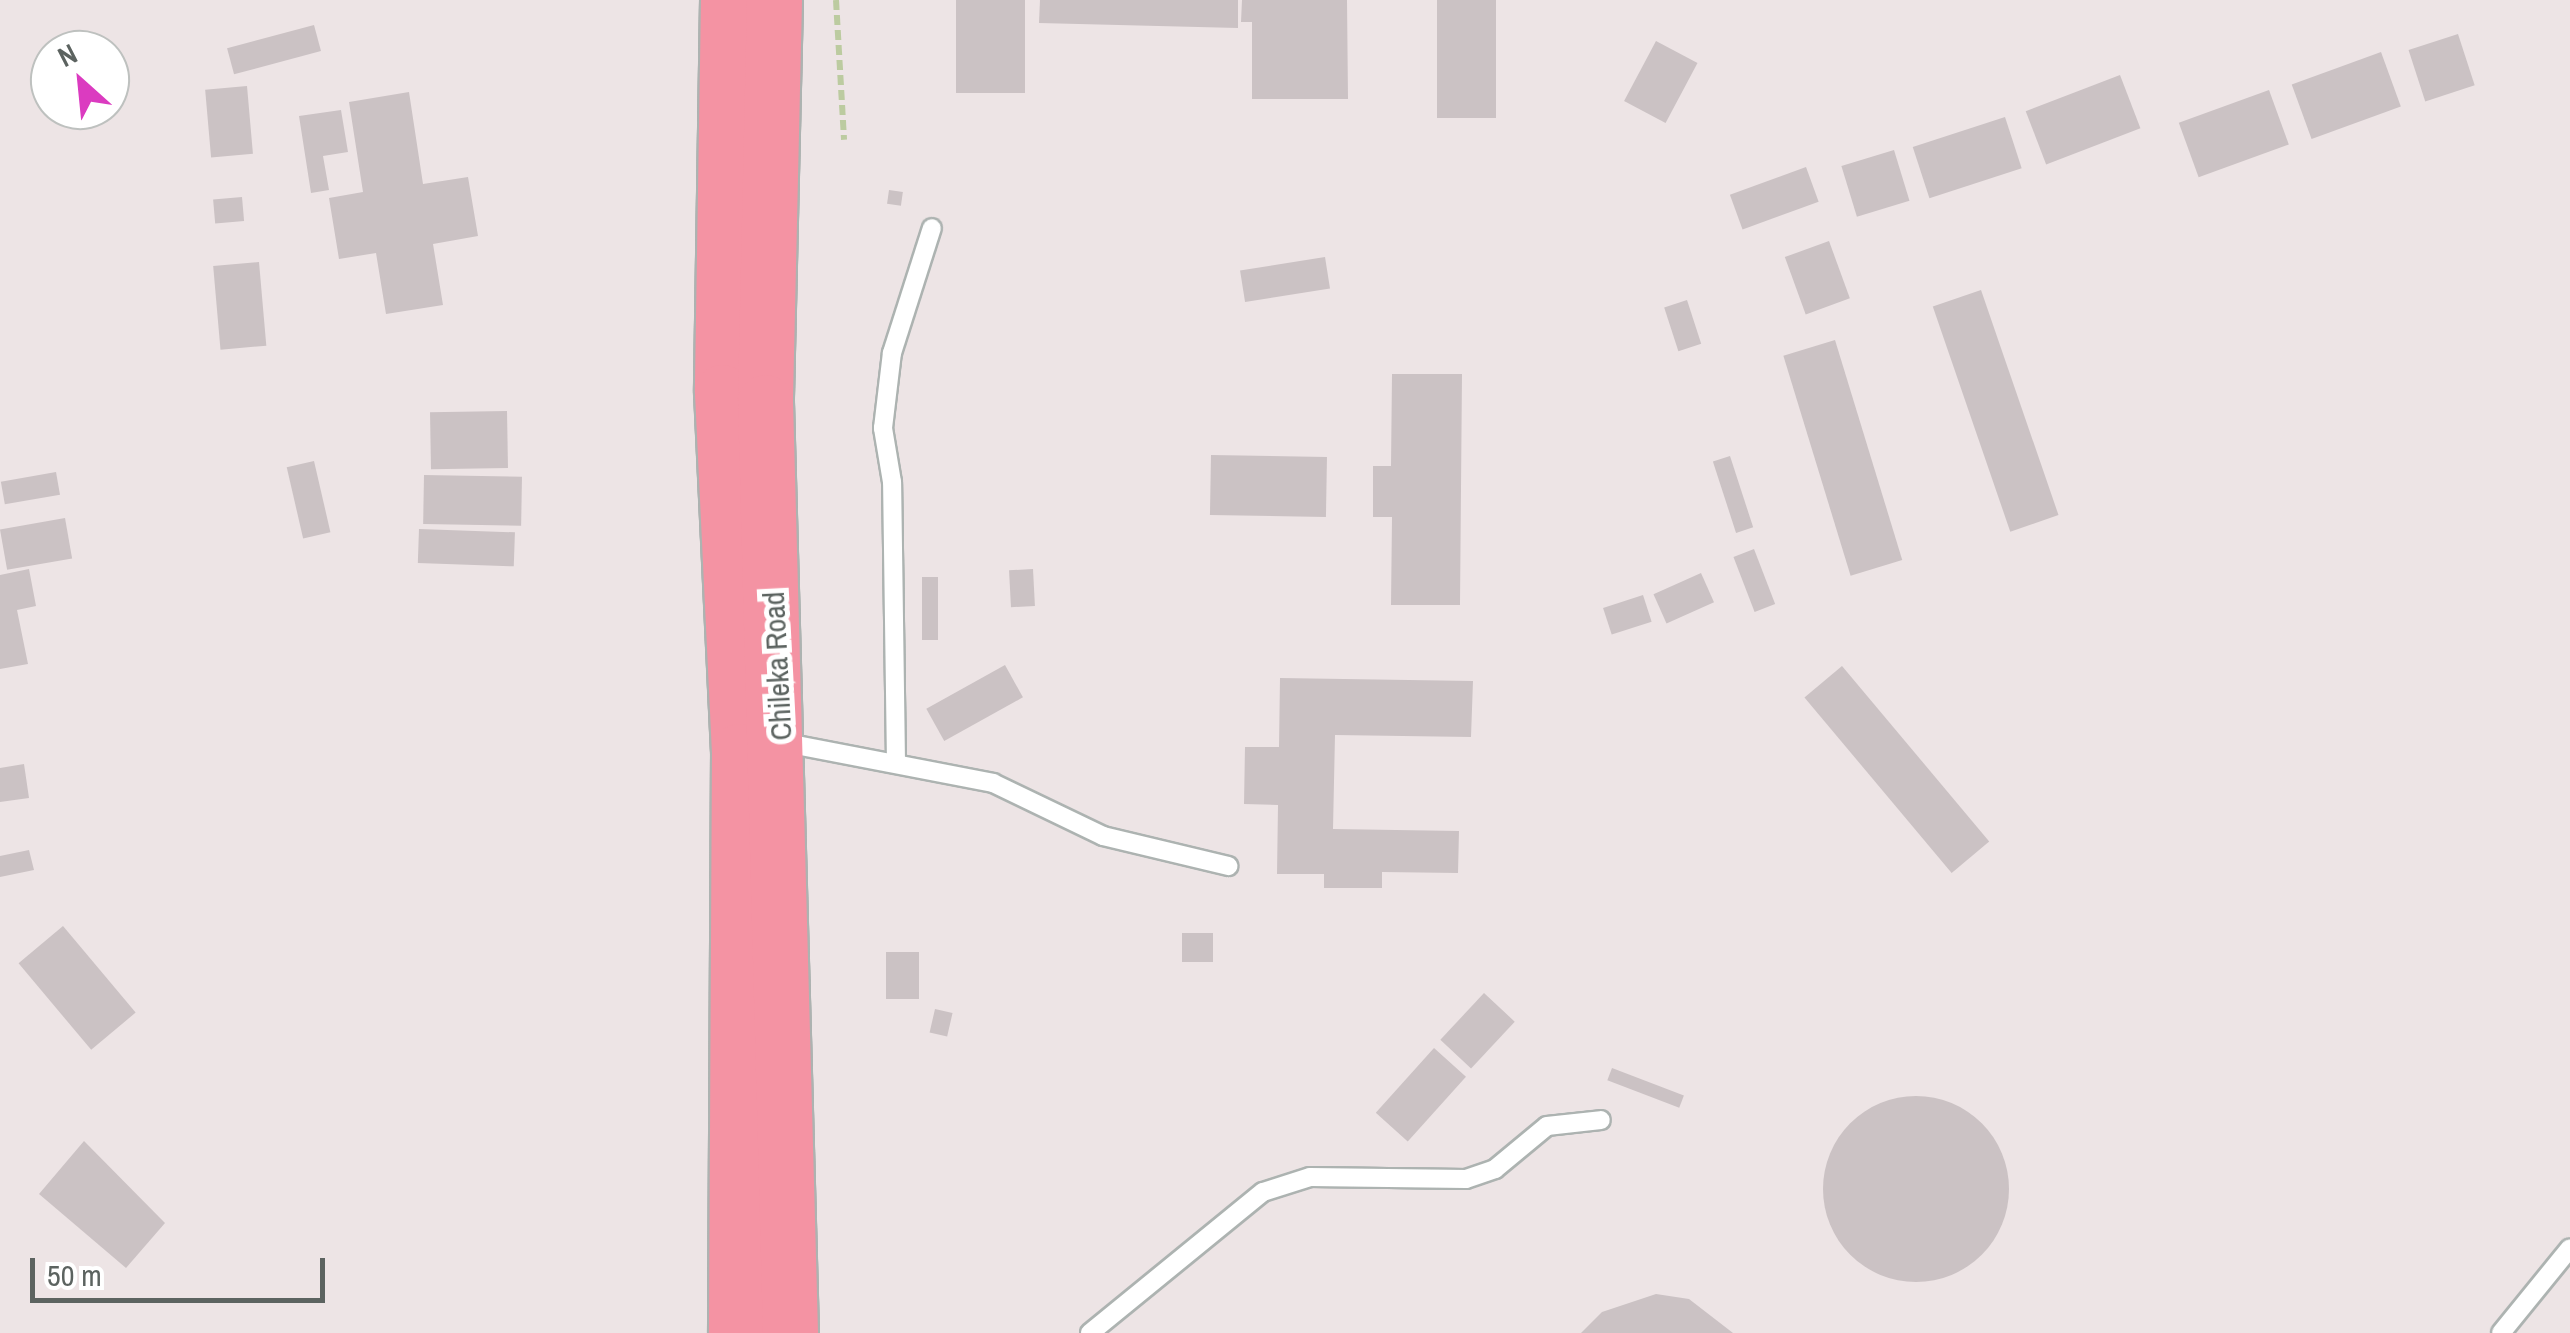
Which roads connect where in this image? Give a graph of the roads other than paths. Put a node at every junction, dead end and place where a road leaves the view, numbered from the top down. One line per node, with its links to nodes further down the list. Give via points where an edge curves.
1 (728, 0): 9 (highway, Chileka Road, via 722,392 739,752)
2 (774, 0): 4 (highway, Chileka Road, via 765,402)
3 (932, 228): 5 (lane, via 892,352 883,428)
4 (781, 742): 5 (lane); 10 (highway, Chileka Road)
5 (896, 763): 6 (lane, via 993,783 1158,854)
6 (1228, 866)
7 (1600, 1120): 11 (lane, via 1548,1126 1495,1169 1466,1179 1310,1178 1262,1192)
8 (2570, 1248): 12 (lane)
9 (736, 1333)
10 (790, 1333)
11 (1090, 1333)
12 (2501, 1333)

